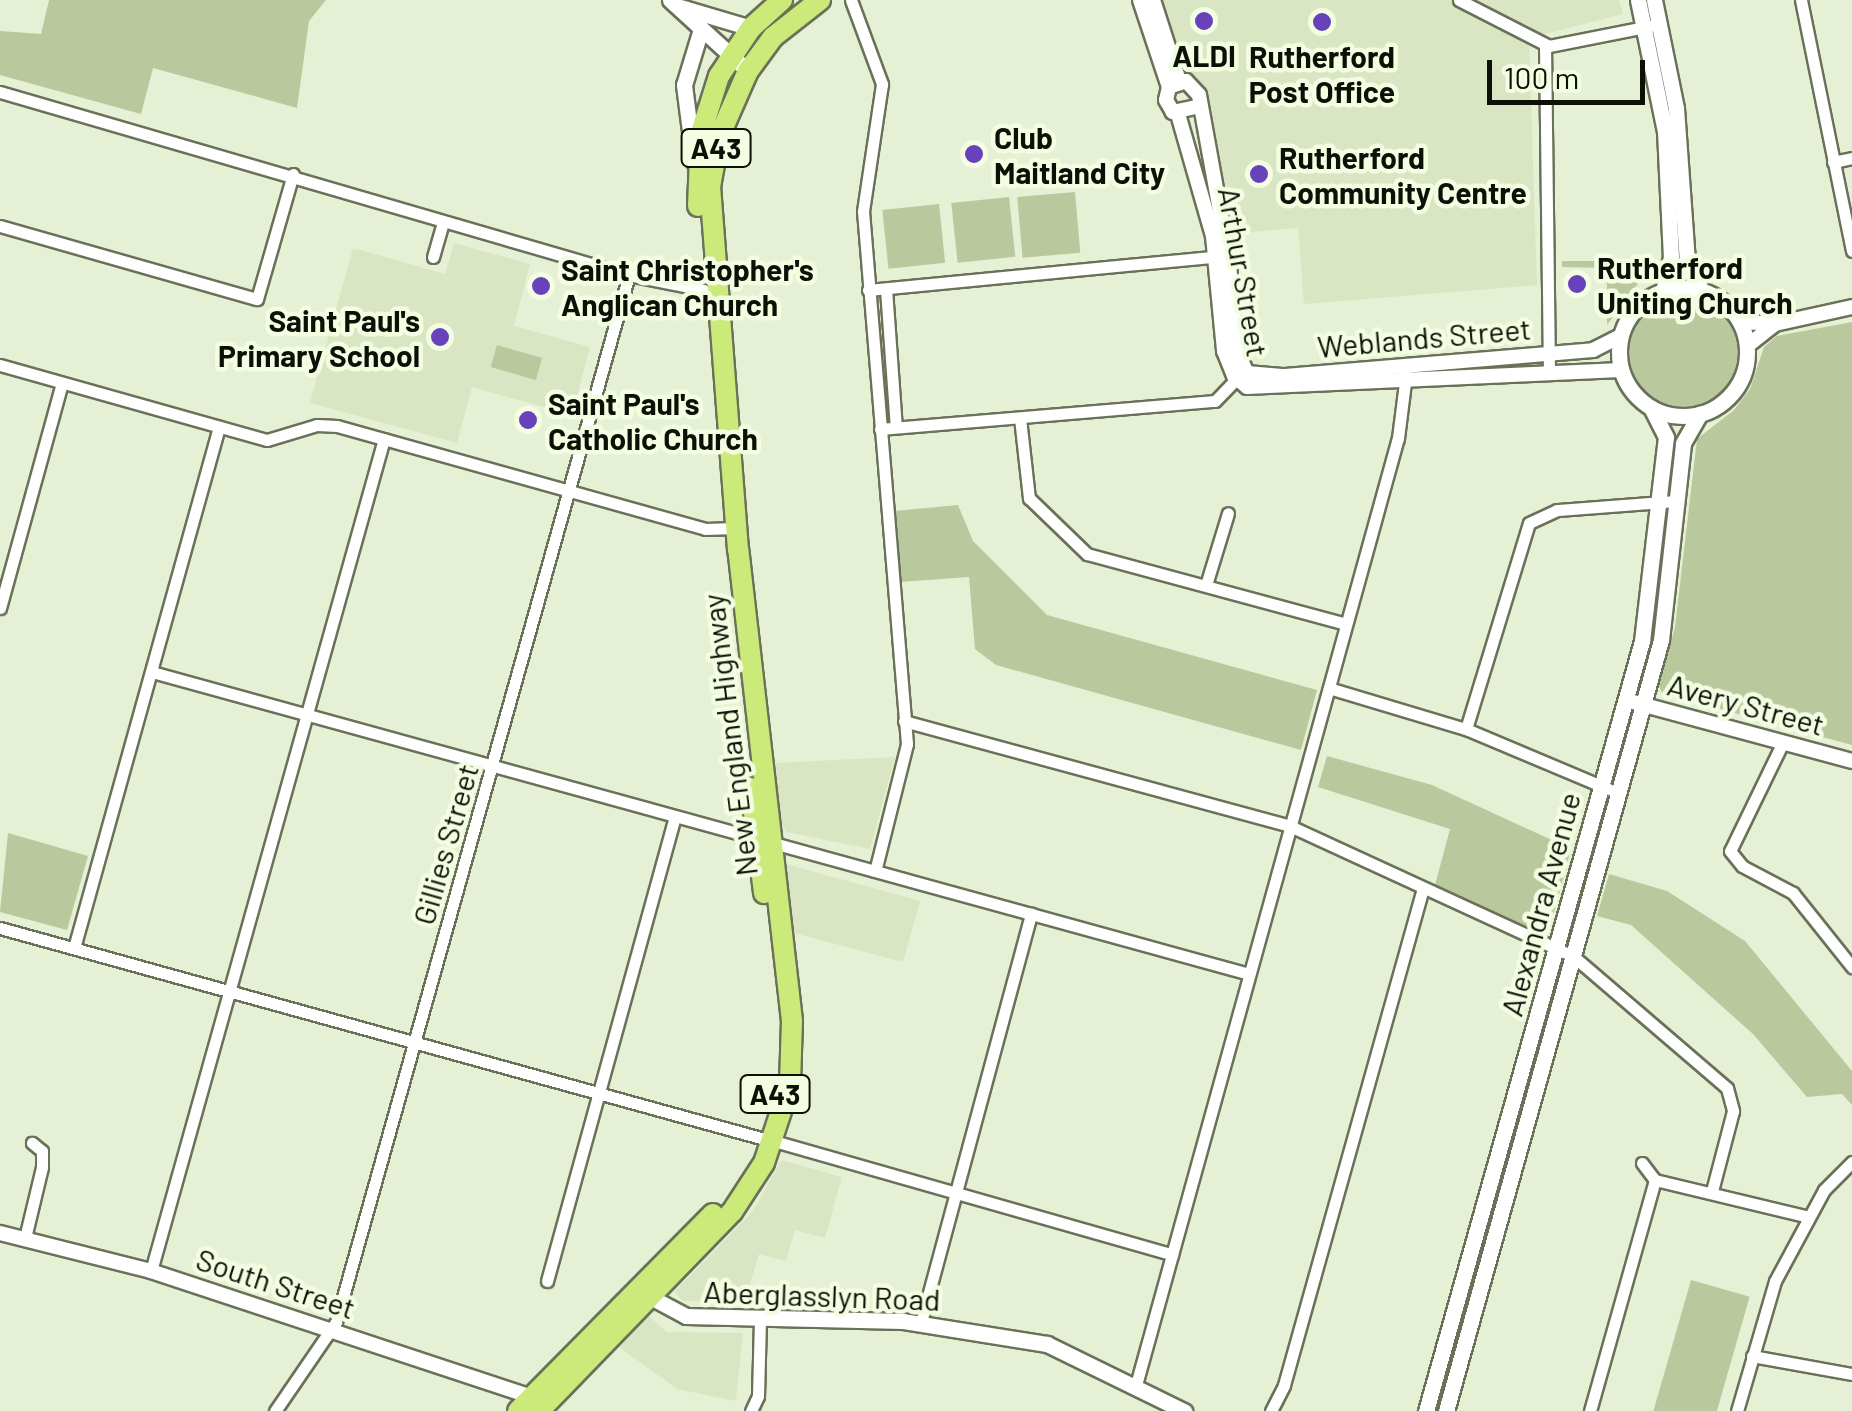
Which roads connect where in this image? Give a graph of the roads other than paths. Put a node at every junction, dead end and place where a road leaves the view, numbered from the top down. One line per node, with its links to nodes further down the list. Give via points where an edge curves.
1 (782, 0): 12 (highway, New England Highway / A43)
2 (820, 0): 16 (highway, New England Highway / A43, via 773,38)
3 (851, 0): 33 (street, via 882,84 864,194)
4 (1140, 0): 17 (street)
5 (1153, 0): 17 (street)
6 (1459, 0): 14 (street)
7 (1638, 0): 11 (main road)
8 (1654, 0): 11 (main road)
9 (1801, 0): 22 (street)
10 (673, 3): 12 (main road); 13 (main road)
11 (1651, 26): 14 (street); 34 (main road, via 1665,131 1670,257); 35 (main road, via 1676,108 1686,256)
12 (751, 28): 15 (highway, New England Highway / A43)
13 (700, 29): 15 (main road); 24 (main road, via 684,85)
14 (1545, 45): 41 (street)
15 (730, 56): 16 (main road); 24 (highway, New England Highway / A43, via 705,116)
16 (748, 71): 58 (highway, New England Highway / A43, via 719,136 710,187)
17 (1174, 84): 19 (street, via 1196,88); 20 (street, Arthur Street, via 1167,105)
18 (0, 92): 23 (street)
19 (1196, 107): 20 (street); 29 (street, Arthur Street)
20 (1178, 114): 29 (street, Arthur Street)
21 (1852, 158): 22 (street)
22 (1833, 162): 27 (street)
23 (293, 174): 25 (street); 26 (street, via 257,299)
24 (696, 176): 32 (highway, New England Highway / A43)
25 (443, 222): 28 (street); 30 (street)
26 (0, 226)
27 (1852, 251)
28 (433, 256)
29 (1222, 256): 31 (street); 45 (street, Arthur Street, via 1224,351)
30 (629, 275): 32 (street); 54 (street, Gillies Street)
31 (886, 288): 33 (street); 51 (street)
32 (704, 290): 58 (highway, New England Highway / A43)
33 (868, 290): 52 (street)
34 (1662, 290): 35 (main road); 39 (main road, via 1632,313)
35 (1701, 290): 37 (main road, via 1724,302)
36 (1852, 308): 38 (street)
37 (1740, 322): 38 (street); 40 (main road)
38 (1775, 324): 40 (street)
39 (1621, 336): 41 (street, Weblands Street); 43 (main road)
40 (1747, 346): 48 (main road, via 1734,390)
41 (1548, 362): 43 (street, Weblands Street); 44 (street, Weblands Street)
42 (0, 365): 46 (street)
43 (1621, 370): 47 (main road)
44 (1406, 374): 45 (street, Weblands Street, via 1270,391); 61 (street, via 1398,438)
45 (1240, 376): 49 (street, via 1215,401)
46 (62, 383): 50 (street); 60 (street)
47 (1651, 408): 48 (main road, via 1673,416); 55 (main road, Alexandra Avenue, via 1666,436)
48 (1700, 413): 56 (main road, Alexandra Avenue, via 1686,433)
49 (1020, 418): 51 (street); 59 (street, via 1029,498 1076,545 1094,557)
50 (219, 426): 53 (street, via 280,441 318,425); 62 (street)
51 (896, 427): 52 (street)
52 (880, 428): 67 (street)
53 (384, 440): 54 (street); 66 (street)
54 (569, 490): 58 (street); 71 (street, Gillies Street)
55 (1660, 501): 56 (street); 64 (main road, Alexandra Avenue, via 1646,624); 68 (street, via 1545,513 1523,530)
56 (1677, 501): 65 (main road, Alexandra Avenue, via 1664,622)
57 (1228, 513): 59 (street)
58 (730, 529): 76 (highway, New England Highway / A43)
59 (1206, 585): 61 (street)
60 (0, 608)
61 (1346, 624): 63 (street)
62 (152, 672): 66 (street); 81 (street)
63 (1328, 688): 68 (street); 75 (street)
64 (1626, 700): 65 (street, Avery Street); 72 (main road, Alexandra Avenue)
65 (1644, 704): 69 (street, Avery Street); 73 (main road, Alexandra Avenue)
66 (308, 716): 71 (street); 85 (street)
67 (904, 720): 75 (street); 77 (street, via 905,768)
68 (1466, 729): 72 (street)
69 (1782, 742): 70 (street, Avery Street); 83 (street, via 1730,851 1742,866 1793,894)
70 (1852, 761)
71 (492, 768): 74 (street); 86 (street, Gillies Street)
72 (1601, 786): 73 (street); 82 (main road, Alexandra Avenue)
73 (1617, 792): 82 (main road, Alexandra Avenue)
74 (674, 819): 76 (street); 87 (street)
75 (1290, 826): 78 (street); 84 (street)
76 (765, 841): 77 (street); 88 (highway, New England Highway / A43, via 780,1046)
77 (875, 871): 79 (street)
78 (1423, 888): 82 (street); 113 (street, via 1284,1385)
79 (1031, 914): 84 (street); 94 (street)
80 (0, 928): 81 (street)
81 (74, 948): 85 (street)
82 (1565, 952): 93 (street, via 1727,1088 1733,1110); 114 (main road, Alexandra Avenue); 115 (main road, Alexandra Avenue)
83 (1852, 966)
84 (1249, 974): 98 (street)
85 (229, 992): 86 (street); 99 (street)
86 (416, 1044): 87 (street); 105 (street, Gillies Street)
87 (600, 1095): 88 (street); 100 (street)
88 (768, 1140): 94 (street); 101 (highway, New England Highway / A43, via 732,1212); 102 (highway, New England Highway / A43, via 722,1203)
89 (32, 1143): 97 (street, via 42,1151 42,1167)
90 (1852, 1162): 95 (street)
91 (1642, 1163): 92 (street)
92 (1655, 1180): 93 (street); 116 (street)
93 (1712, 1191): 95 (street)
94 (956, 1192): 98 (street); 104 (street)
95 (1809, 1217): 106 (street, via 1775,1281)
96 (0, 1233): 97 (street, South Street)
97 (24, 1238): 99 (street, South Street)
98 (1172, 1254): 108 (street)
99 (151, 1271): 105 (street, South Street)
100 (547, 1282)
101 (653, 1296): 102 (main road, Aberglasslyn Road); 103 (main road, Aberglasslyn Road, via 686,1316); 109 (highway, New England Highway / A43)
102 (628, 1298): 109 (highway, New England Highway / A43)
103 (760, 1318): 104 (main road, Aberglasslyn Road); 111 (street, via 758,1396)
104 (922, 1322): 108 (main road, Aberglasslyn Road, via 1056,1347)
105 (330, 1330): 109 (street, South Street); 110 (street, Gillies Street)
106 (1752, 1356): 107 (street); 117 (street)
107 (1852, 1374)
108 (1136, 1385): 112 (main road, Aberglasslyn Road)
109 (530, 1406)
110 (275, 1411)
111 (751, 1411)
112 (1184, 1411)
113 (1270, 1411)
114 (1426, 1411)
115 (1446, 1411)
116 (1590, 1411)
117 (1737, 1411)

